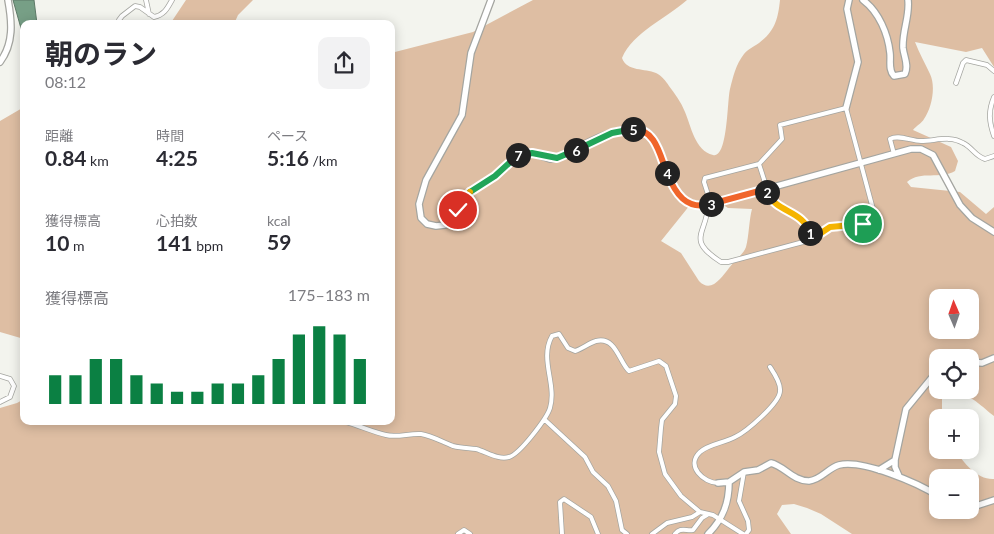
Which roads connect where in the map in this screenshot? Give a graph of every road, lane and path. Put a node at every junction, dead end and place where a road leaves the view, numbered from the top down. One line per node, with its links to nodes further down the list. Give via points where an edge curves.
1 (8, 0): 10 (street, via 12,27 10,44)
2 (146, 0): 8 (street)
3 (172, 0): 8 (street, via 160,16)
4 (491, 0): 21 (street, via 471,53 462,115 426,180 419,204 421,218 427,224 445,225 452,220 473,189 495,176 518,155 532,153 557,158 612,133 631,129 650,135 680,198 688,204)
5 (849, 0): 14 (street, via 847,9 858,62)
6 (863, 0): 7 (street, via 883,27 894,76 905,74 907,69 903,40)
7 (908, 0)
8 (149, 14): 9 (street, via 135,6)
9 (119, 20)
10 (0, 62)
11 (994, 71): 12 (street, via 987,65 966,60)
12 (956, 83)
13 (994, 97): 15 (street, via 989,115)
14 (846, 108): 18 (street); 19 (street, via 780,125 782,139)
15 (994, 136)
16 (894, 154): 17 (street, via 890,142 892,137 920,141 956,140 979,157); 18 (street); 22 (street, via 921,149 932,155 960,205 972,218)
17 (994, 156)
18 (860, 163): 20 (street); 23 (street, via 873,209 871,219 856,226 830,227)
19 (759, 164): 20 (street); 21 (street, via 705,178)
20 (766, 189): 21 (street); 23 (street, via 774,202 804,221)
21 (709, 204): 23 (street, via 700,237 702,245 721,262)
22 (994, 232)
23 (812, 239)
24 (994, 358): 25 (street)
25 (979, 363)
26 (770, 366): 36 (street, via 780,386 779,397 742,433 706,448 696,458 701,477 711,483)
27 (0, 376): 29 (street, via 10,379 14,386 10,397)
28 (929, 381): 32 (street, via 906,409)
29 (0, 402)
30 (544, 420): 31 (street, via 519,450 508,457 453,446 420,434 387,436); 41 (street, via 551,399 547,351 554,335 558,334 575,352 596,341 608,342 629,371 662,362 676,396 675,404 662,420 661,462 670,484); 48 (street, via 585,457 593,472 608,486 616,501 622,530)
31 (355, 425)
32 (895, 460): 33 (street); 35 (street)
33 (879, 470): 34 (street, via 842,464 809,481 770,463 758,470); 35 (street)
34 (744, 472): 37 (street); 52 (street, via 739,501 748,521 749,530)
35 (900, 478): 38 (street)
36 (718, 482): 37 (street)
37 (729, 482): 43 (street, via 729,496)
38 (929, 490)
39 (994, 500): 40 (street)
40 (979, 505)
41 (700, 512): 42 (street); 49 (street, via 667,523)
42 (707, 514): 43 (street); 50 (street, via 693,530 683,529)
43 (720, 520): 51 (street); 52 (street)
44 (458, 534): 45 (street, via 464,530)
45 (470, 534)
46 (562, 534): 47 (street, via 560,502 564,499 591,517)
47 (598, 534)
48 (627, 534)
49 (652, 534)
50 (675, 534)
51 (708, 534)
52 (745, 534)

